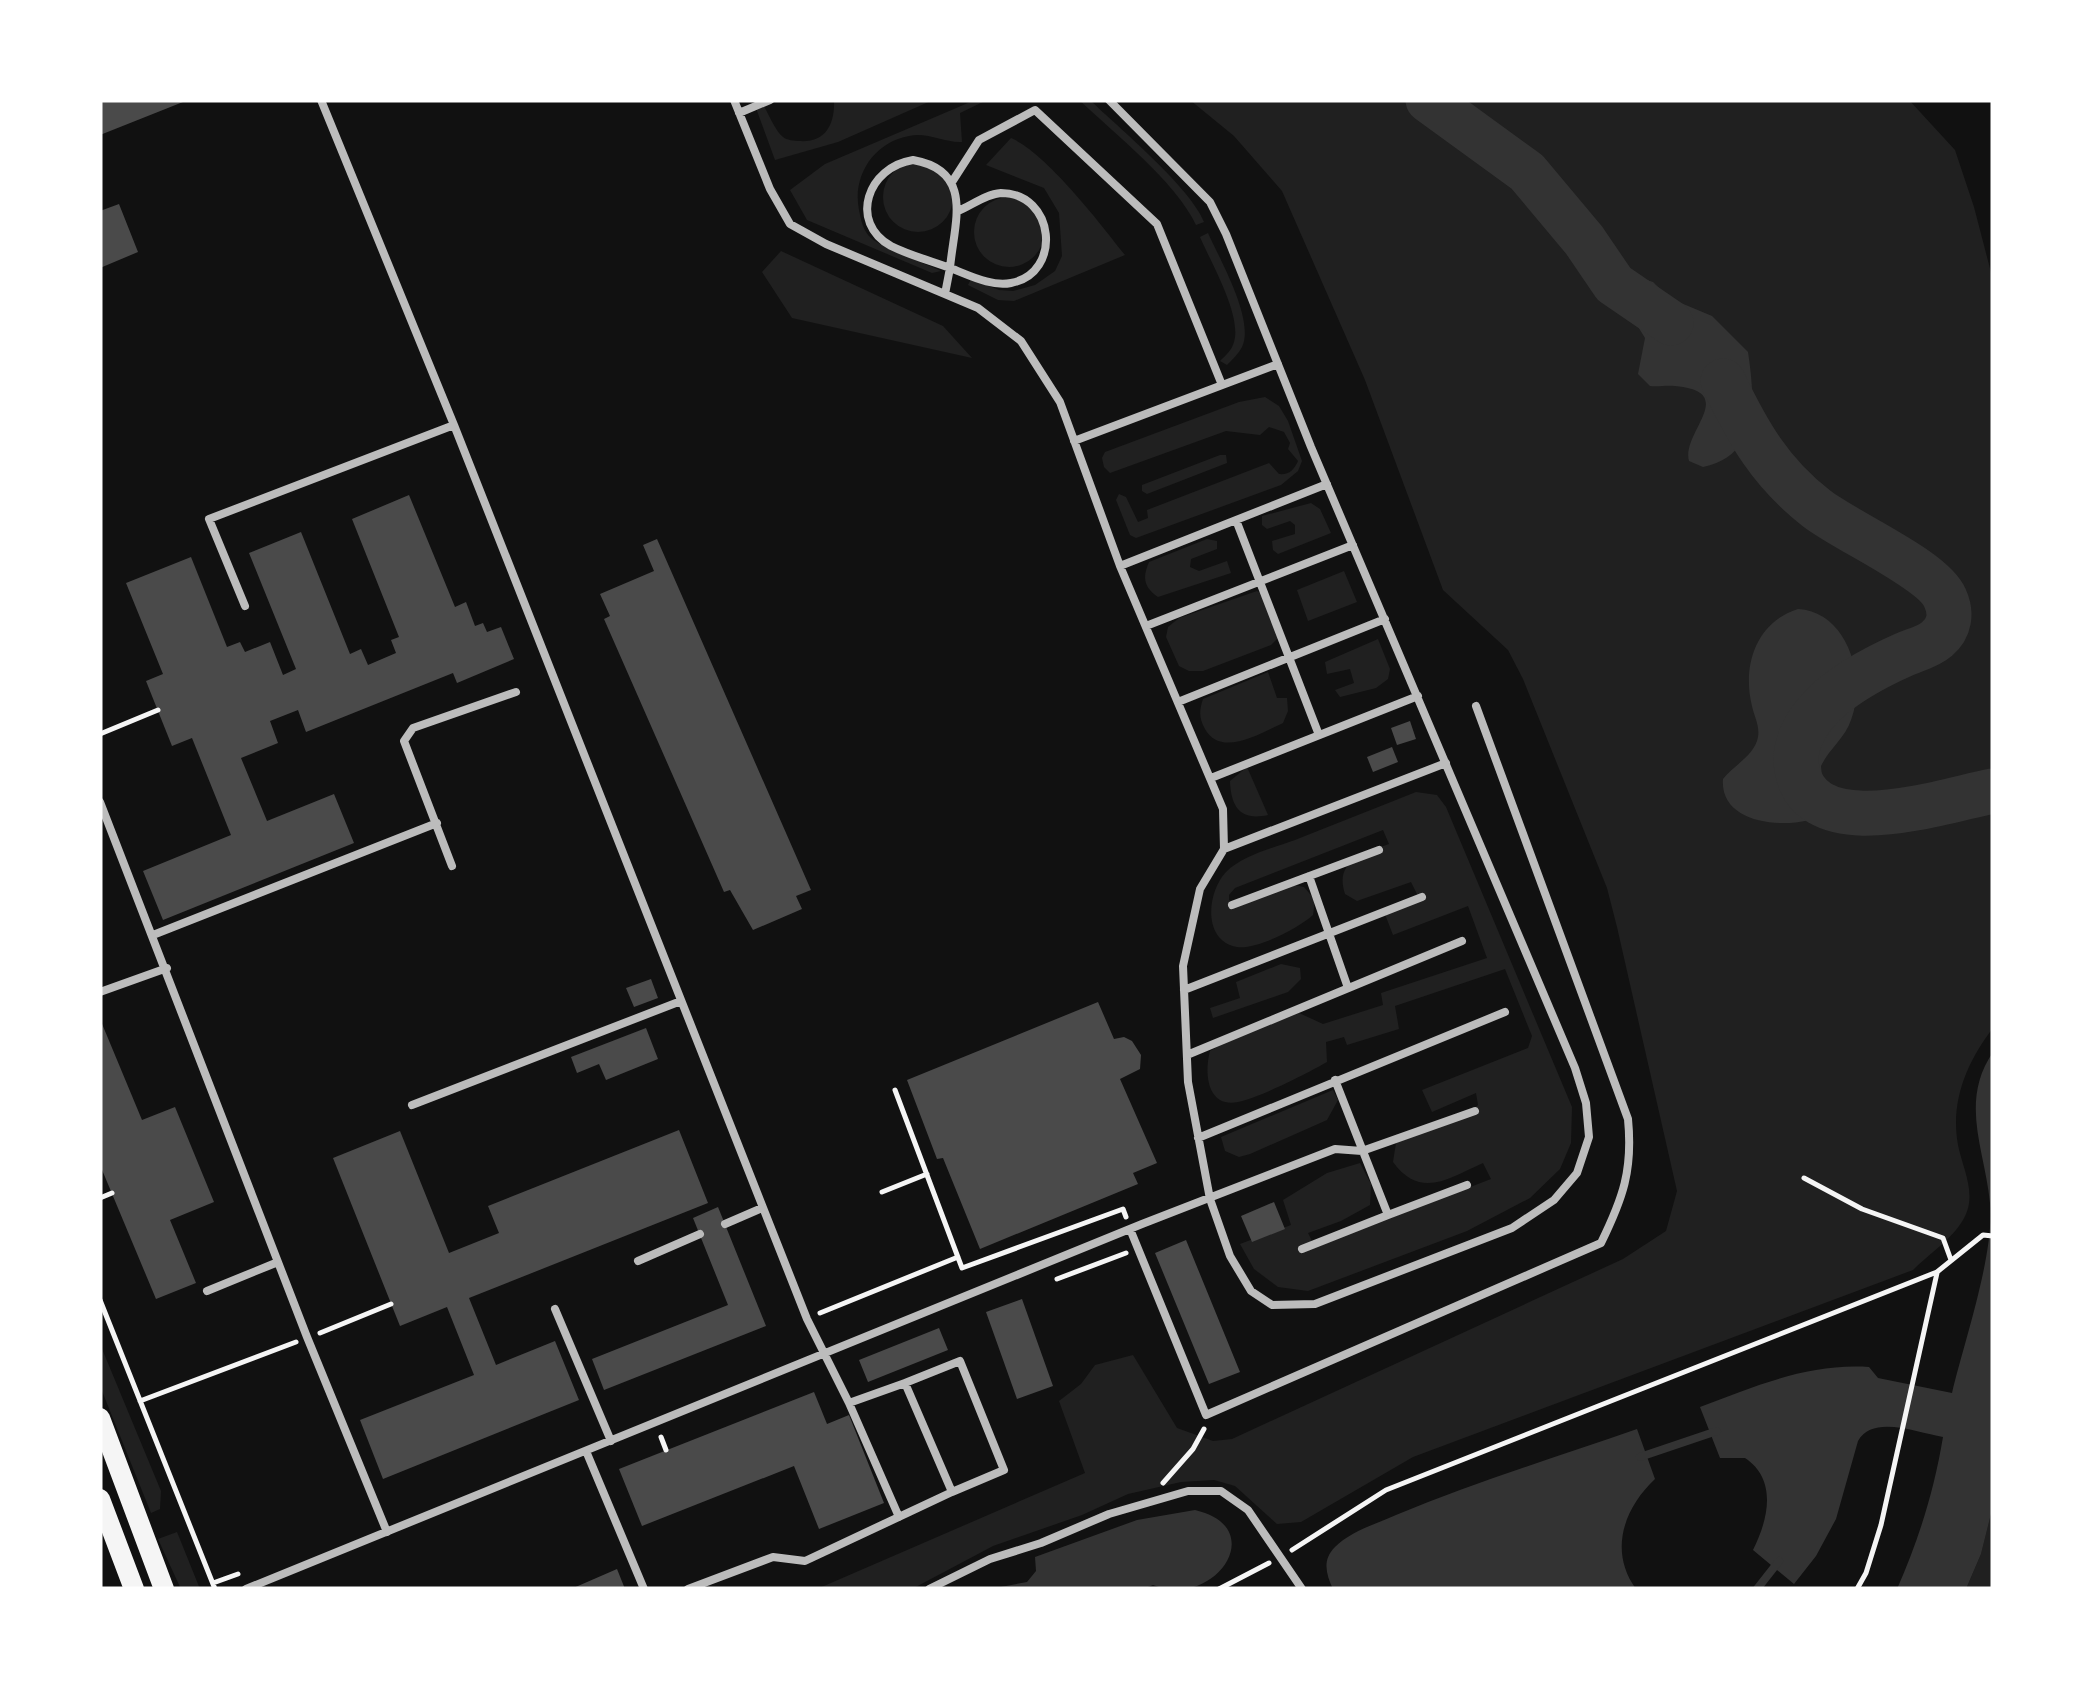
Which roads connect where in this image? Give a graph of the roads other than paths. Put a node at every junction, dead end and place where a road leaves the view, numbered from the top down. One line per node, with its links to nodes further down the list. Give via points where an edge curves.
1 (321, 100): 12 (lane)
2 (734, 100): 5 (lane)
3 (770, 100): 5 (lane)
4 (1110, 100): 10 (lane, via 1210,202)
5 (740, 112): 9 (lane, via 790,224)
6 (952, 182): 7 (lane); 8 (lane, via 928,163 898,163 874,181 868,210 891,246); 11 (lane, via 980,140 1035,110 1157,224)
7 (958, 211): 8 (lane); 8 (lane, via 987,196 1017,196 1041,215 1047,244 1035,270 1009,284)
8 (950, 268): 9 (lane)
9 (946, 294): 13 (lane, via 978,308 1021,341 1060,402)
10 (1278, 364): 11 (lane); 14 (lane)
11 (1222, 385): 13 (lane)
12 (454, 425): 19 (lane, via 208,519); 45 (lane)
13 (1074, 441): 17 (lane)
14 (1327, 484): 15 (lane); 16 (lane)
15 (1236, 520): 17 (lane); 18 (lane)
16 (1353, 545): 18 (lane); 20 (lane)
17 (1120, 566): 21 (lane)
18 (1260, 582): 21 (lane); 22 (lane)
19 (245, 606)
20 (1385, 619): 22 (lane); 24 (lane)
21 (1146, 626): 25 (lane)
22 (1289, 658): 25 (lane); 27 (lane)
23 (516, 692): 31 (lane, via 413,728 404,741)
24 (1418, 696): 27 (lane); 28 (lane)
25 (1178, 702): 29 (lane)
26 (1476, 706): 58 (lane, via 1628,1119 1624,1197 1600,1243 1206,1415)
27 (1319, 736): 29 (lane)
28 (1446, 763): 32 (lane); 54 (lane, via 1586,1102 1589,1137 1577,1172 1554,1200 1512,1228 1315,1304 1272,1305 1251,1291)
29 (1210, 778): 32 (lane, via 1224,808)
30 (100, 802): 39 (lane)
31 (438, 823): 34 (lane); 39 (lane)
32 (1224, 849): 43 (lane, via 1200,889)
33 (1379, 850): 35 (lane)
34 (452, 866)
35 (1309, 876): 37 (lane); 38 (lane)
36 (1422, 897): 38 (lane)
37 (1232, 904)
38 (1330, 934): 42 (lane); 43 (lane)
39 (154, 935): 41 (lane)
40 (1462, 942): 42 (lane)
41 (167, 968): 44 (lane); 62 (lane)
42 (1348, 988): 47 (lane)
43 (1184, 990): 47 (lane)
44 (100, 992)
45 (682, 1000): 49 (lane); 55 (lane)
46 (1505, 1012): 48 (lane)
47 (1186, 1055): 51 (lane)
48 (1335, 1080): 51 (lane); 52 (lane)
49 (412, 1106)
50 (1475, 1111): 52 (lane)
51 (1198, 1138): 54 (lane)
52 (1362, 1151): 54 (lane, via 1335,1149); 56 (lane)
53 (1467, 1185): 56 (lane)
54 (1210, 1199): 58 (lane)
55 (762, 1208): 57 (lane); 65 (lane)
56 (1388, 1215): 60 (lane)
57 (725, 1224)
58 (1130, 1229): 65 (lane)
59 (700, 1234): 61 (lane)
60 (1302, 1249)
61 (638, 1261)
62 (278, 1262): 63 (lane); 74 (lane)
63 (207, 1291)
64 (555, 1309): 69 (lane)
65 (823, 1354): 67 (lane); 69 (lane)
66 (905, 1382): 67 (lane); 71 (lane); 71 (lane, via 960,1361 1004,1470)
67 (849, 1403): 73 (lane)
68 (100, 1418): 76 (main road)
69 (611, 1441): 70 (lane)
70 (586, 1451): 74 (lane); 78 (lane)
71 (952, 1492): 73 (lane)
72 (100, 1499): 75 (main road)
73 (898, 1517): 79 (lane, via 805,1561 773,1557)
74 (387, 1532): 77 (lane)
75 (134, 1589)
76 (164, 1589)
77 (246, 1589)
78 (644, 1589)
79 (688, 1589)
80 (929, 1589): 81 (lane, via 1109,1514 1188,1491 1221,1491 1248,1510)
81 (1302, 1589)

